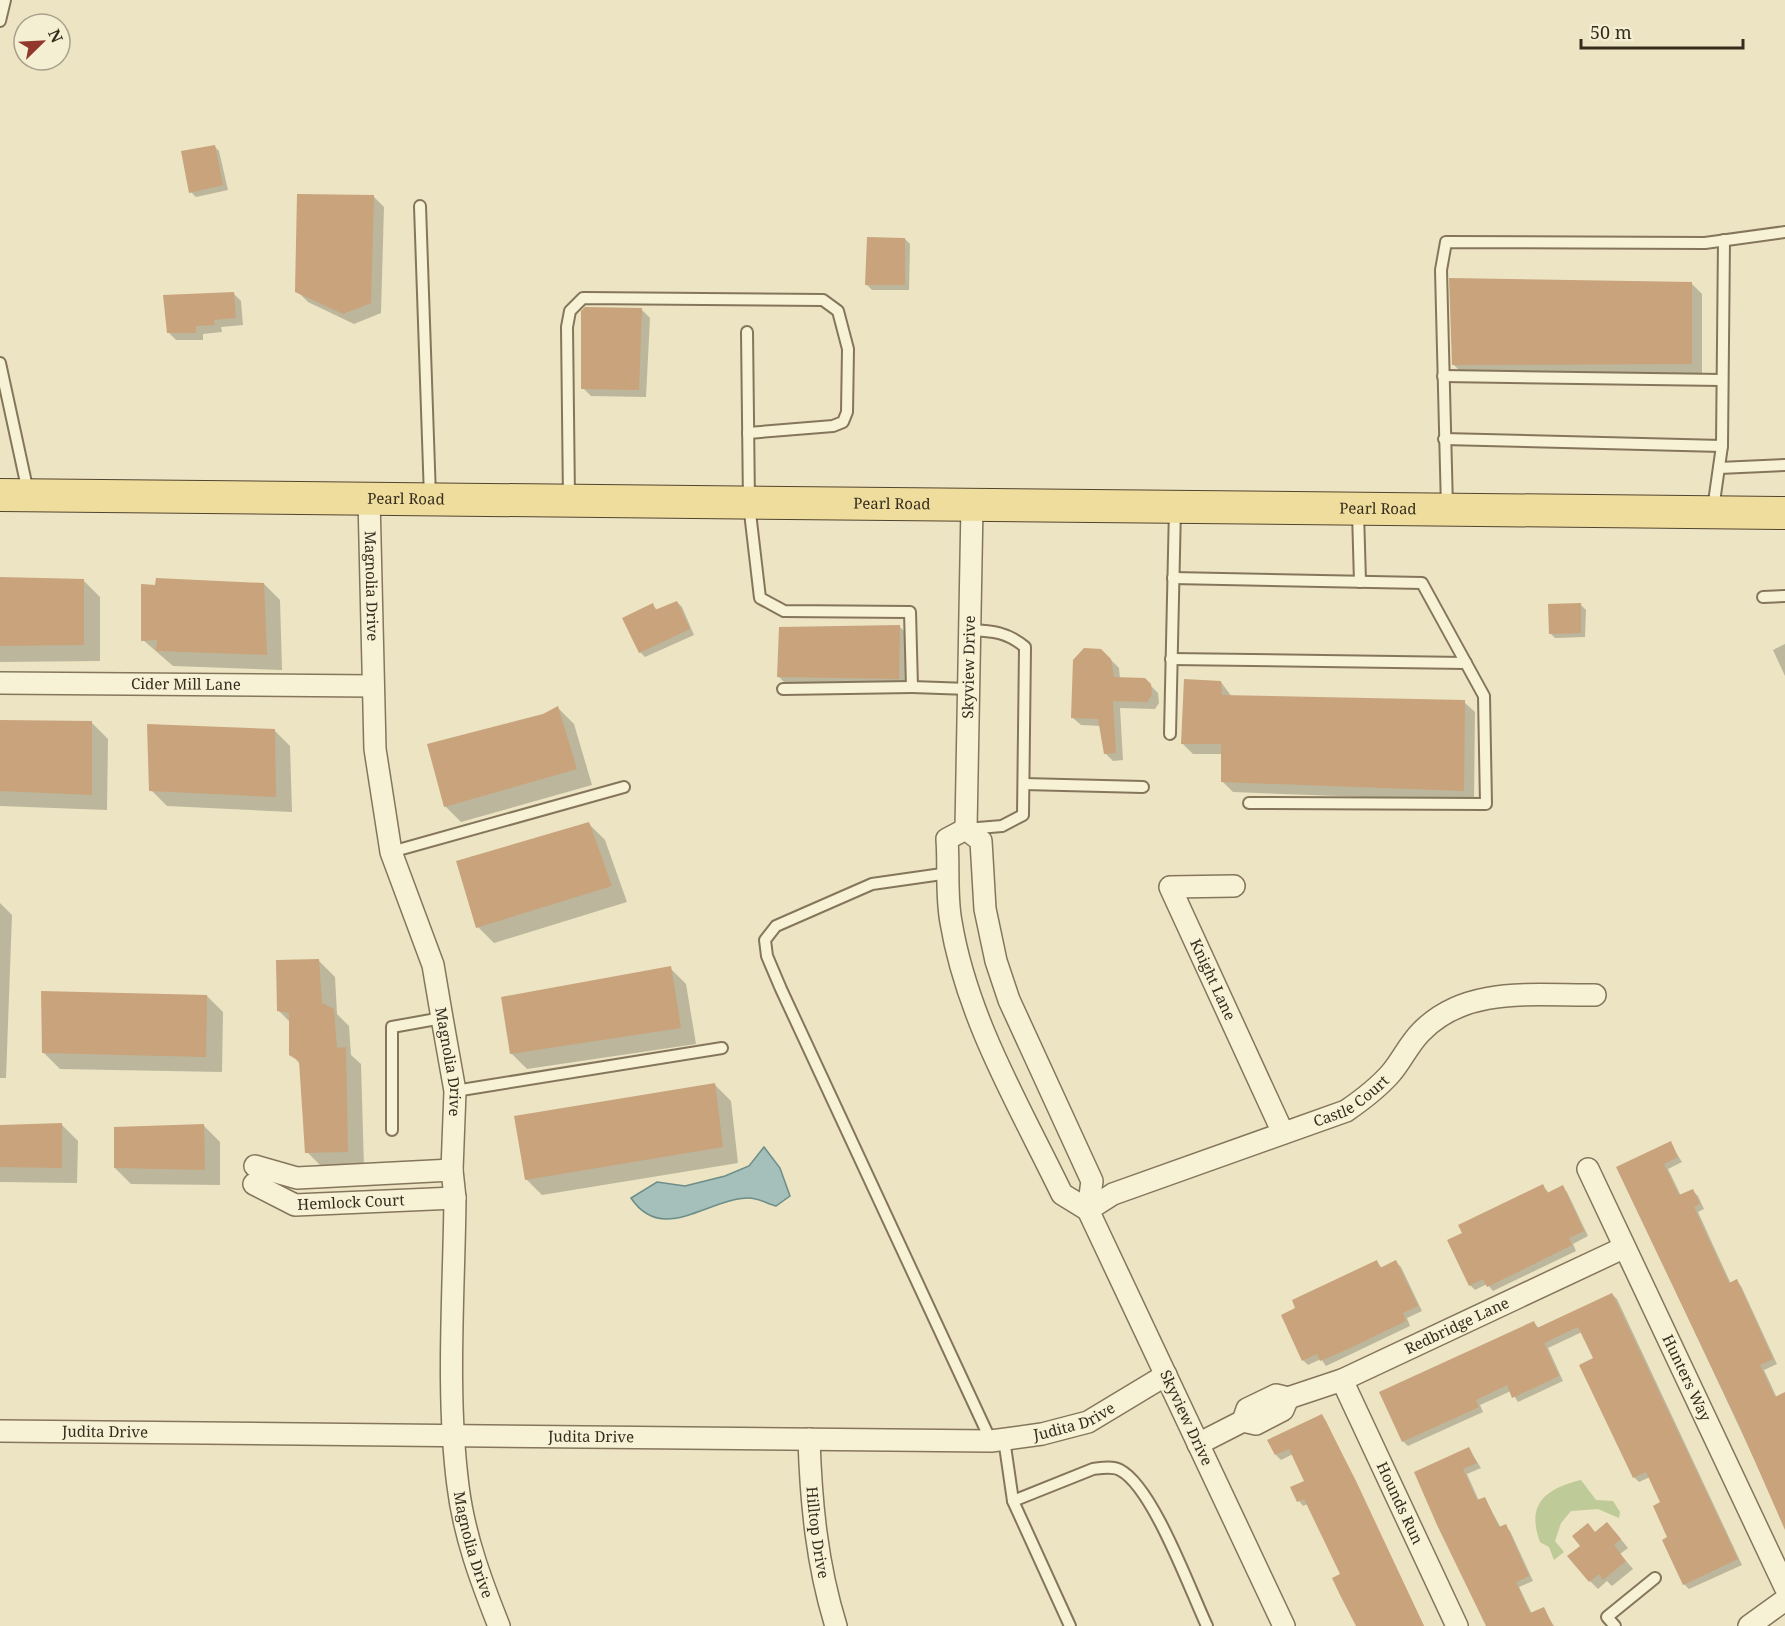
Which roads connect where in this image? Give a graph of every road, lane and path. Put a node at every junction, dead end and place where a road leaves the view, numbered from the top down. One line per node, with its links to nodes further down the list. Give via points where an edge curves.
1 (5, 0): 2 (lane)
2 (0, 21)
3 (420, 206): 17 (lane)
4 (1785, 232): 5 (lane)
5 (1724, 240): 8 (lane, via 1446,243 1441,270); 9 (lane)
6 (747, 332): 10 (lane)
7 (0, 363): 15 (lane)
8 (1443, 376): 9 (lane); 11 (lane)
9 (1722, 380): 12 (lane)
10 (748, 433): 18 (lane, via 843,422 848,349 838,310 823,300 583,298 570,311 567,327); 19 (lane)
11 (1444, 439): 12 (lane); 22 (lane)
12 (1722, 447): 14 (lane)
13 (1785, 465): 14 (lane)
14 (1719, 468): 24 (lane)
15 (14, 495): 16 (main road, Pearl Road)
16 (369, 499): 17 (main road, Pearl Road); 34 (street, Magnolia Drive)
17 (430, 500): 18 (main road, Pearl Road)
18 (569, 502): 19 (main road, Pearl Road)
19 (749, 504): 20 (main road, Pearl Road); 35 (lane, via 760,598 784,611 910,612)
20 (972, 506): 21 (main road, Pearl Road); 30 (street, Skyview Drive)
21 (1175, 508): 23 (main road, Pearl Road); 26 (lane)
22 (1447, 508): 23 (main road, Pearl Road); 24 (main road, Pearl Road)
23 (1358, 509): 27 (lane)
24 (1713, 512): 25 (main road, Pearl Road)
25 (1785, 513)
26 (1173, 578): 27 (lane); 31 (lane)
27 (1359, 582): 32 (lane, via 1422,583)
28 (1785, 596): 29 (lane)
29 (1763, 597)
30 (970, 630): 37 (street, Skyview Drive); 39 (lane, via 996,631 1012,636 1025,647)
31 (1171, 659): 32 (lane); 38 (lane)
32 (1466, 663): 42 (lane, via 1484,696 1486,804)
33 (0, 683): 34 (street, Cider Mill Lane)
34 (374, 686): 44 (street, Magnolia Drive, via 375,749)
35 (912, 687): 36 (lane); 37 (lane)
36 (783, 689)
37 (969, 689): 43 (street, Skyview Drive)
38 (1170, 734)
39 (1024, 784): 41 (lane); 43 (lane, via 1023,815 1002,826)
40 (624, 787): 44 (lane)
41 (1143, 787)
42 (1250, 804)
43 (966, 829): 45 (street, via 948,839); 56 (street, via 981,841 985,909 996,961 1092,1181)
44 (391, 852): 48 (street, Magnolia Drive, via 433,965)
45 (949, 873): 56 (street, via 950,920 975,1011 1062,1194); 63 (lane, via 872,884 776,926 765,940 767,956 782,989)
46 (1234, 886): 52 (street, Knight Lane, via 1170,887)
47 (1595, 995): 52 (street, Castle Court, via 1483,997 1458,1005 1419,1034 1391,1073 1366,1097 1346,1111)
48 (442, 1018): 50 (street, Magnolia Drive); 51 (lane, via 392,1027)
49 (722, 1048): 50 (lane)
50 (455, 1091): 54 (street, Magnolia Drive)
51 (392, 1130)
52 (1283, 1132): 56 (street, Castle Court, via 1113,1194)
53 (1588, 1169): 57 (street, Hunters Way)
54 (452, 1170): 55 (street, Magnolia Drive); 55 (street, Hemlock Court, via 297,1178 254,1175 295,1205)
55 (454, 1198): 61 (street, Magnolia Drive)
56 (1088, 1210): 58 (street, Skyview Drive)
57 (1623, 1248): 59 (street, Redbridge Lane); 67 (street, Hunters Way)
58 (1166, 1375): 63 (street, Judita Drive, via 1088,1422); 64 (street, Skyview Drive)
59 (1342, 1380): 64 (street, Redbridge Lane, via 1288,1398 1276,1395 1247,1409 1243,1420); 74 (street, Hounds Run)
60 (0, 1431): 61 (street, Judita Drive)
61 (453, 1436): 62 (street, Judita Drive); 69 (street, Magnolia Drive, via 466,1531)
62 (809, 1439): 63 (street, Judita Drive); 70 (street, Hilltop Drive, via 816,1544)
63 (997, 1440): 65 (lane)
64 (1198, 1444): 73 (street, Skyview Drive)
65 (1013, 1502): 71 (lane); 72 (lane, via 1093,1469 1120,1470 1137,1483 1152,1507)
66 (1655, 1578): 75 (lane, via 1607,1617)
67 (1785, 1587)
68 (1785, 1600): 76 (street)
69 (499, 1626)
70 (836, 1626)
71 (1070, 1626)
72 (1207, 1626)
73 (1284, 1626)
74 (1457, 1626)
75 (1615, 1626)
76 (1749, 1626)

